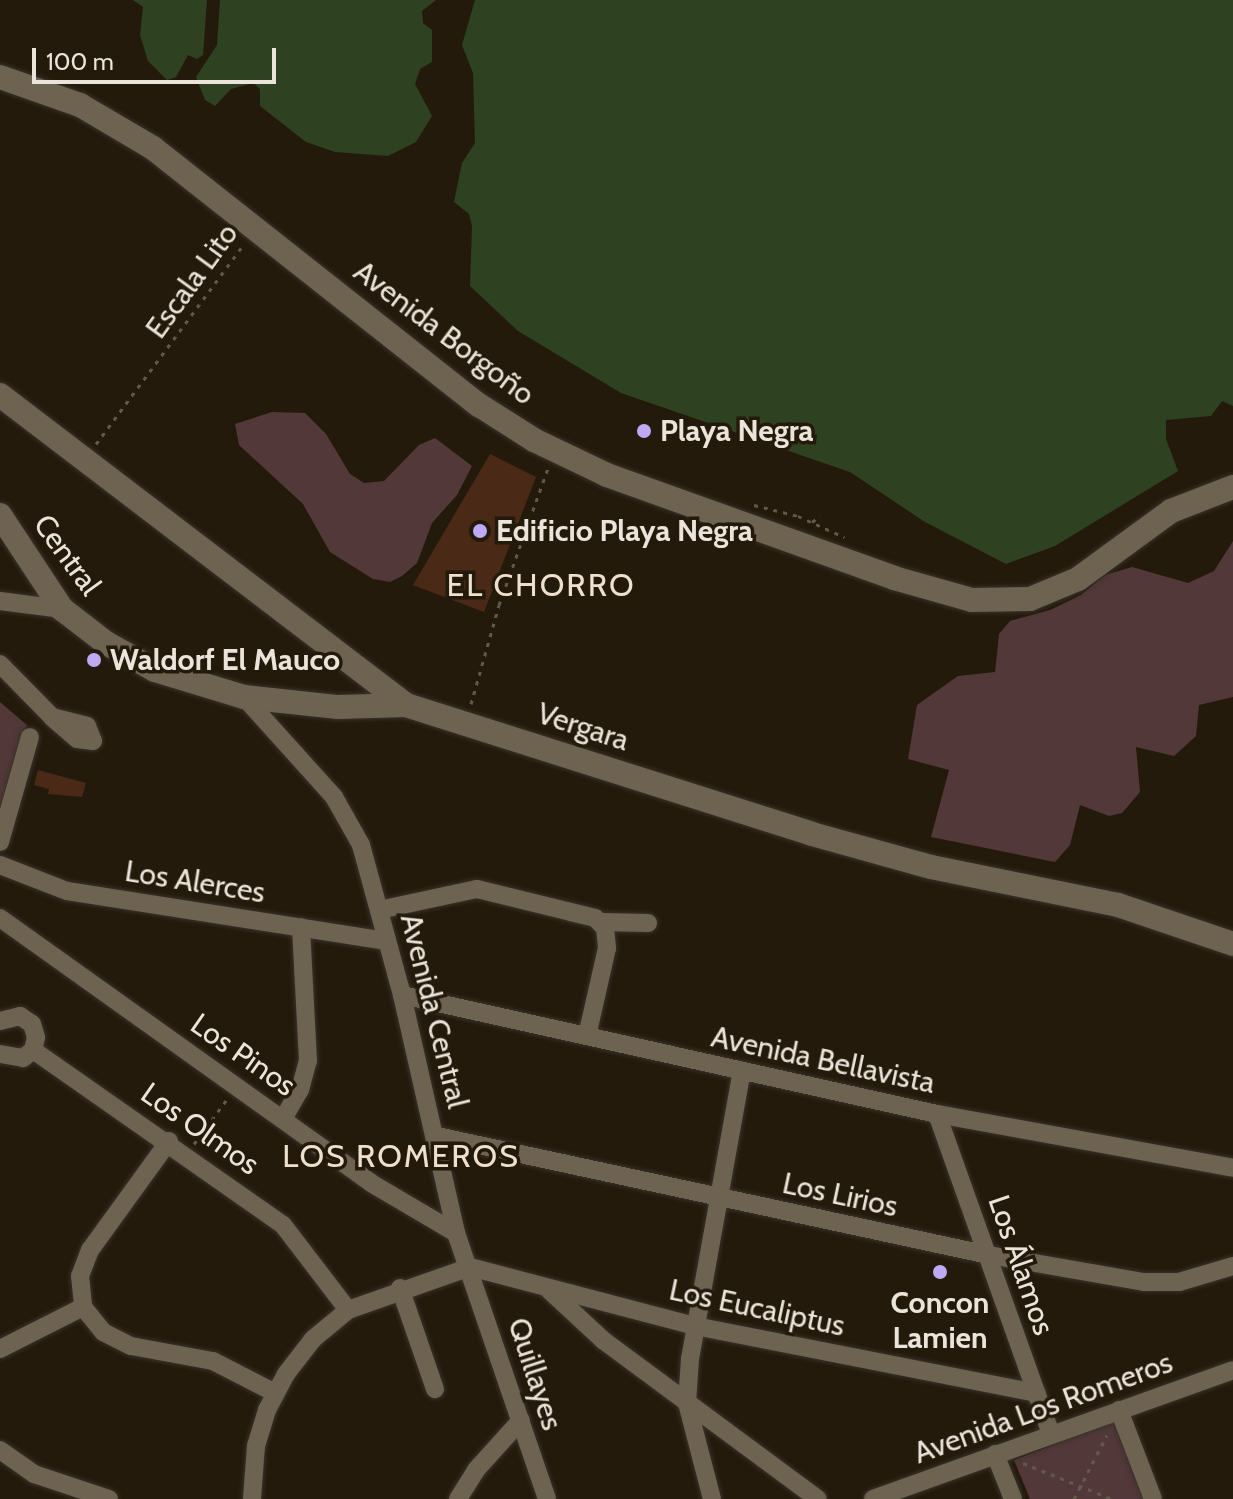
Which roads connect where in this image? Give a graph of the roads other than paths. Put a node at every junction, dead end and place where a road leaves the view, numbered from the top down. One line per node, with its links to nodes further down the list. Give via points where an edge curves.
1 (0, 77): 3 (street, Avenida Borgoño, via 54,94 117,125 256,227 479,405 555,450 607,475 942,594 996,602 1063,588 1171,511)
2 (0, 395): 9 (street, Vergara)
3 (1233, 487)
4 (0, 515): 6 (street, Central)
5 (0, 601): 6 (street)
6 (62, 609): 8 (street, Central, via 106,643 155,670)
7 (0, 664): 10 (street)
8 (244, 697): 9 (street, Central, via 338,707); 14 (street, Avenida Central, via 345,814 364,854)
9 (406, 705): 20 (street, Vergara, via 812,834 931,867 1118,905)
10 (52, 717)
11 (30, 737): 12 (street)
12 (0, 842)
13 (0, 865): 18 (street, Los Alerces, via 67,891)
14 (379, 910): 16 (street, via 477,889); 19 (street, Avenida Central)
15 (0, 918): 28 (street, Los Pinos)
16 (601, 922): 17 (street); 23 (street, via 607,948)
17 (648, 923)
18 (301, 927): 19 (street, Los Alerces); 28 (street, via 308,1061 300,1090)
19 (387, 941): 21 (street, Avenida Central)
20 (1233, 944)
21 (402, 995): 23 (street, Avenida Bellavista); 29 (street, Avenida Central)
22 (0, 1021): 24 (street, via 14,1015 27,1019 35,1030)
23 (587, 1036): 26 (street, Avenida Bellavista)
24 (33, 1050): 25 (street, via 16,1060); 30 (street, Los Olmos)
25 (0, 1054)
26 (742, 1071): 27 (street, Avenida Bellavista); 32 (street)
27 (937, 1114): 31 (street, Avenida Bellavista); 34 (street, Los Álamos)
28 (283, 1119): 33 (street, Los Pinos, via 371,1183)
29 (437, 1136): 32 (street, Los Lirios); 33 (street, Avenida Central)
30 (169, 1141): 39 (street, via 90,1250 80,1276); 40 (street, Los Olmos, via 283,1225)
31 (1233, 1168)
32 (719, 1198): 34 (street, Los Lirios); 41 (street)
33 (456, 1233): 36 (street, Avenida Central)
34 (989, 1255): 35 (street, Los Lirios, via 1155,1283 1190,1280); 46 (street, Los Álamos)
35 (1233, 1266)
36 (470, 1267): 37 (street, Los Eucaliptus); 38 (street); 49 (street, Quillayes)
37 (546, 1287): 41 (street, Los Eucaliptus); 47 (street, via 603,1340)
38 (400, 1288): 40 (street); 44 (street)
39 (83, 1307): 42 (street); 45 (street, via 103,1332 131,1346 213,1361)
40 (348, 1310): 45 (street, via 313,1339)
41 (695, 1326): 46 (street, Los Eucaliptus); 47 (street)
42 (0, 1349)
43 (1233, 1370): 48 (street, Avenida Los Romeros)
44 (435, 1389)
45 (275, 1393): 54 (street, via 256,1446)
46 (1036, 1393): 50 (street, Los Álamos)
47 (687, 1403): 57 (street); 58 (street)
48 (1119, 1410): 50 (street, Avenida Los Romeros); 61 (street)
49 (521, 1420): 55 (street, via 476,1470); 56 (street, Quillayes)
50 (1051, 1434): 52 (street, Avenida Los Romeros)
51 (0, 1450): 53 (street, via 34,1474)
52 (995, 1454): 59 (street, Avenida Los Romeros); 60 (street)
53 (109, 1499)
54 (252, 1499)
55 (458, 1499)
56 (547, 1499)
57 (712, 1499)
58 (818, 1499)
59 (873, 1499)
60 (1013, 1499)
61 (1153, 1499)

